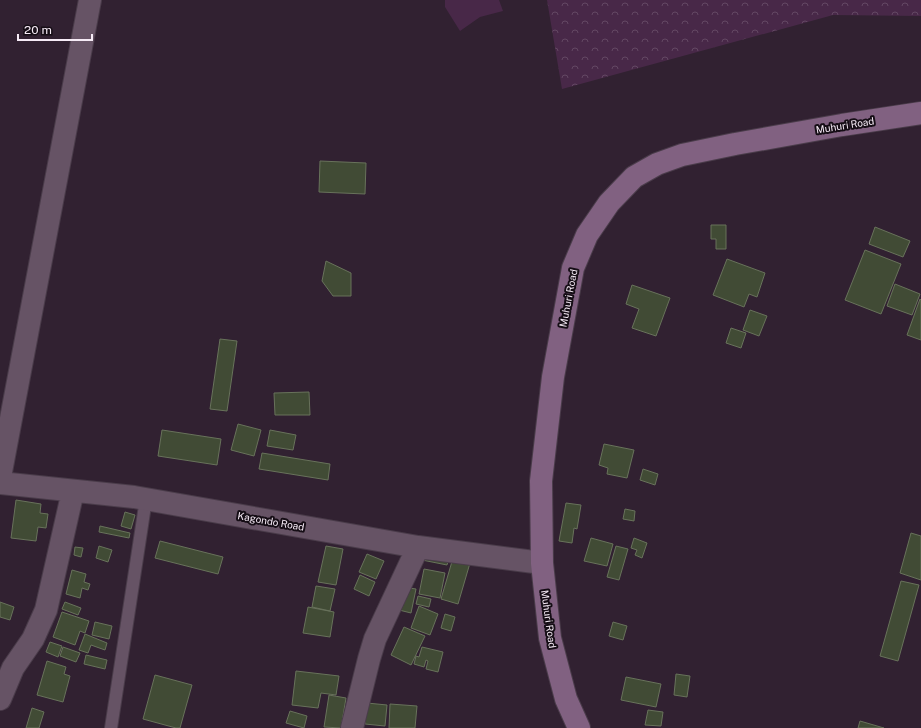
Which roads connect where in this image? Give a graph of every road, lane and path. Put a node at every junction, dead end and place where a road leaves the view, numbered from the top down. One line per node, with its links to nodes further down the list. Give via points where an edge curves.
1 (90, 0): 3 (street)
2 (921, 113): 8 (main road, Muhuri Road, via 682,155 657,164 634,177 609,203 587,235 571,276 553,377 541,481)
3 (0, 476)
4 (0, 483): 5 (street, Kagondo Road)
5 (73, 491): 6 (street, Kagondo Road); 9 (street, via 46,610 33,639 13,668)
6 (146, 499): 7 (street, Kagondo Road); 10 (lane)
7 (418, 546): 8 (street, Kagondo Road); 11 (street, via 375,639)
8 (542, 563): 12 (main road, Muhuri Road, via 550,638 566,699)
9 (0, 699)
10 (111, 728)
11 (352, 728)
12 (579, 728)

